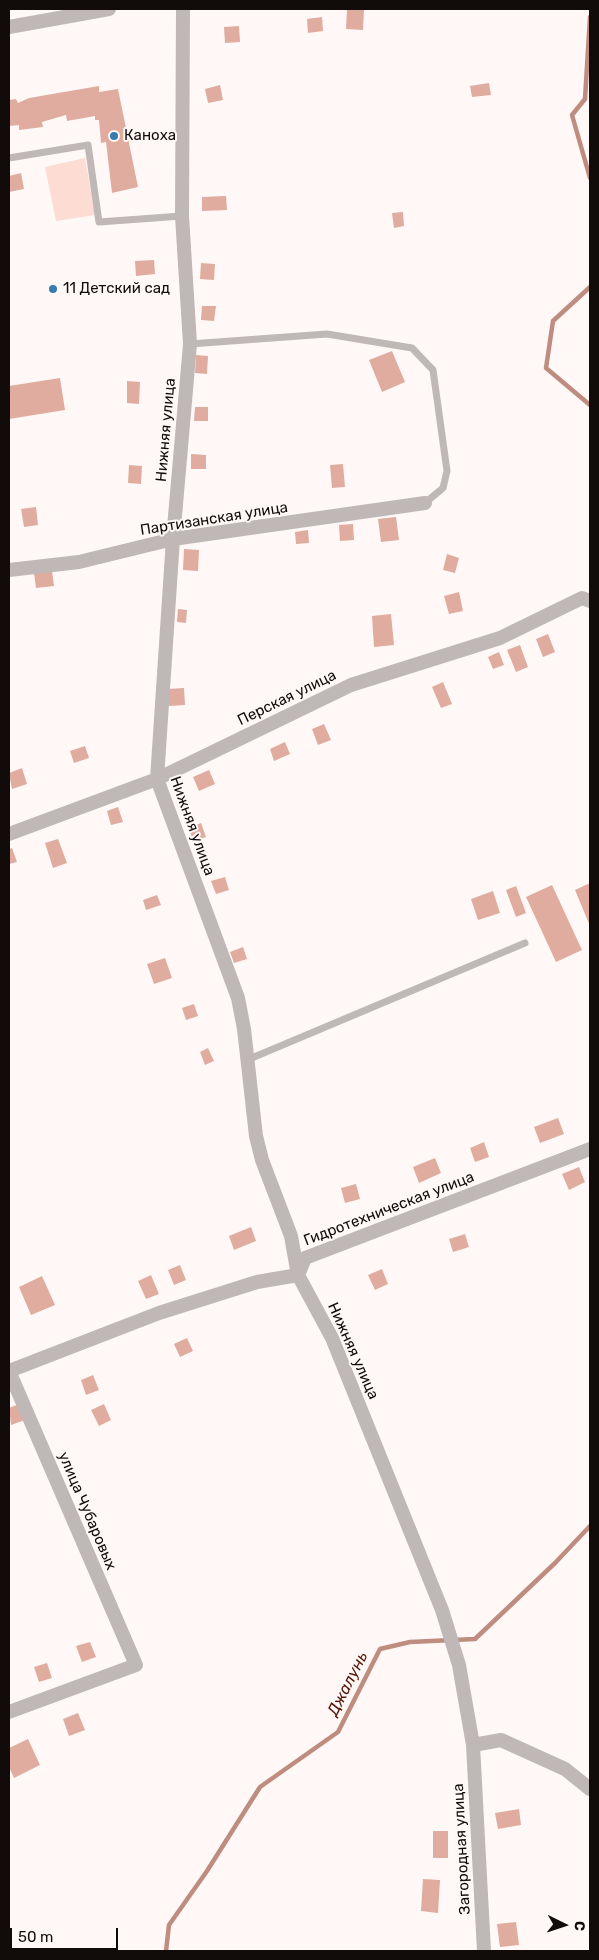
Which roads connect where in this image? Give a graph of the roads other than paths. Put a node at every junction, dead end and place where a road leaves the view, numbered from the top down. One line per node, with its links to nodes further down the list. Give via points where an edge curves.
1 (109, 9): 3 (street)
2 (183, 9): 5 (street, Нижняя улица)
3 (9, 27)
4 (9, 158): 5 (lane, via 88,145 99,222)
5 (182, 216): 6 (street, Нижняя улица)
6 (190, 344): 7 (lane, via 327,334 412,348 433,370 447,471 443,488); 8 (street, Нижняя улица)
7 (425, 503): 8 (street, Партизанская улица)
8 (172, 539): 9 (street, Партизанская улица, via 79,562); 11 (street, Нижняя улица)
9 (9, 570)
10 (586, 600): 11 (street, Перская улица, via 500,638 351,685)
11 (157, 779): 12 (street, Перская улица); 14 (street, Нижняя улица, via 238,998)
12 (9, 834)
13 (525, 943): 14 (lane)
14 (247, 1060): 16 (street, Нижняя улица, via 256,1136 292,1236)
15 (590, 1150): 16 (street, Гидротехническая улица, via 305,1258)
16 (298, 1276): 17 (street, via 257,1282 159,1313); 18 (street, Нижняя улица, via 332,1338 442,1610)
17 (9, 1371): 19 (street, улица Чубаровых, via 136,1665)
18 (459, 1665): 20 (street, Загородная улица)
19 (9, 1712)
20 (473, 1745): 21 (street, via 501,1740 565,1769); 22 (street, Загородная улица)
21 (590, 1789)
22 (484, 1951)

